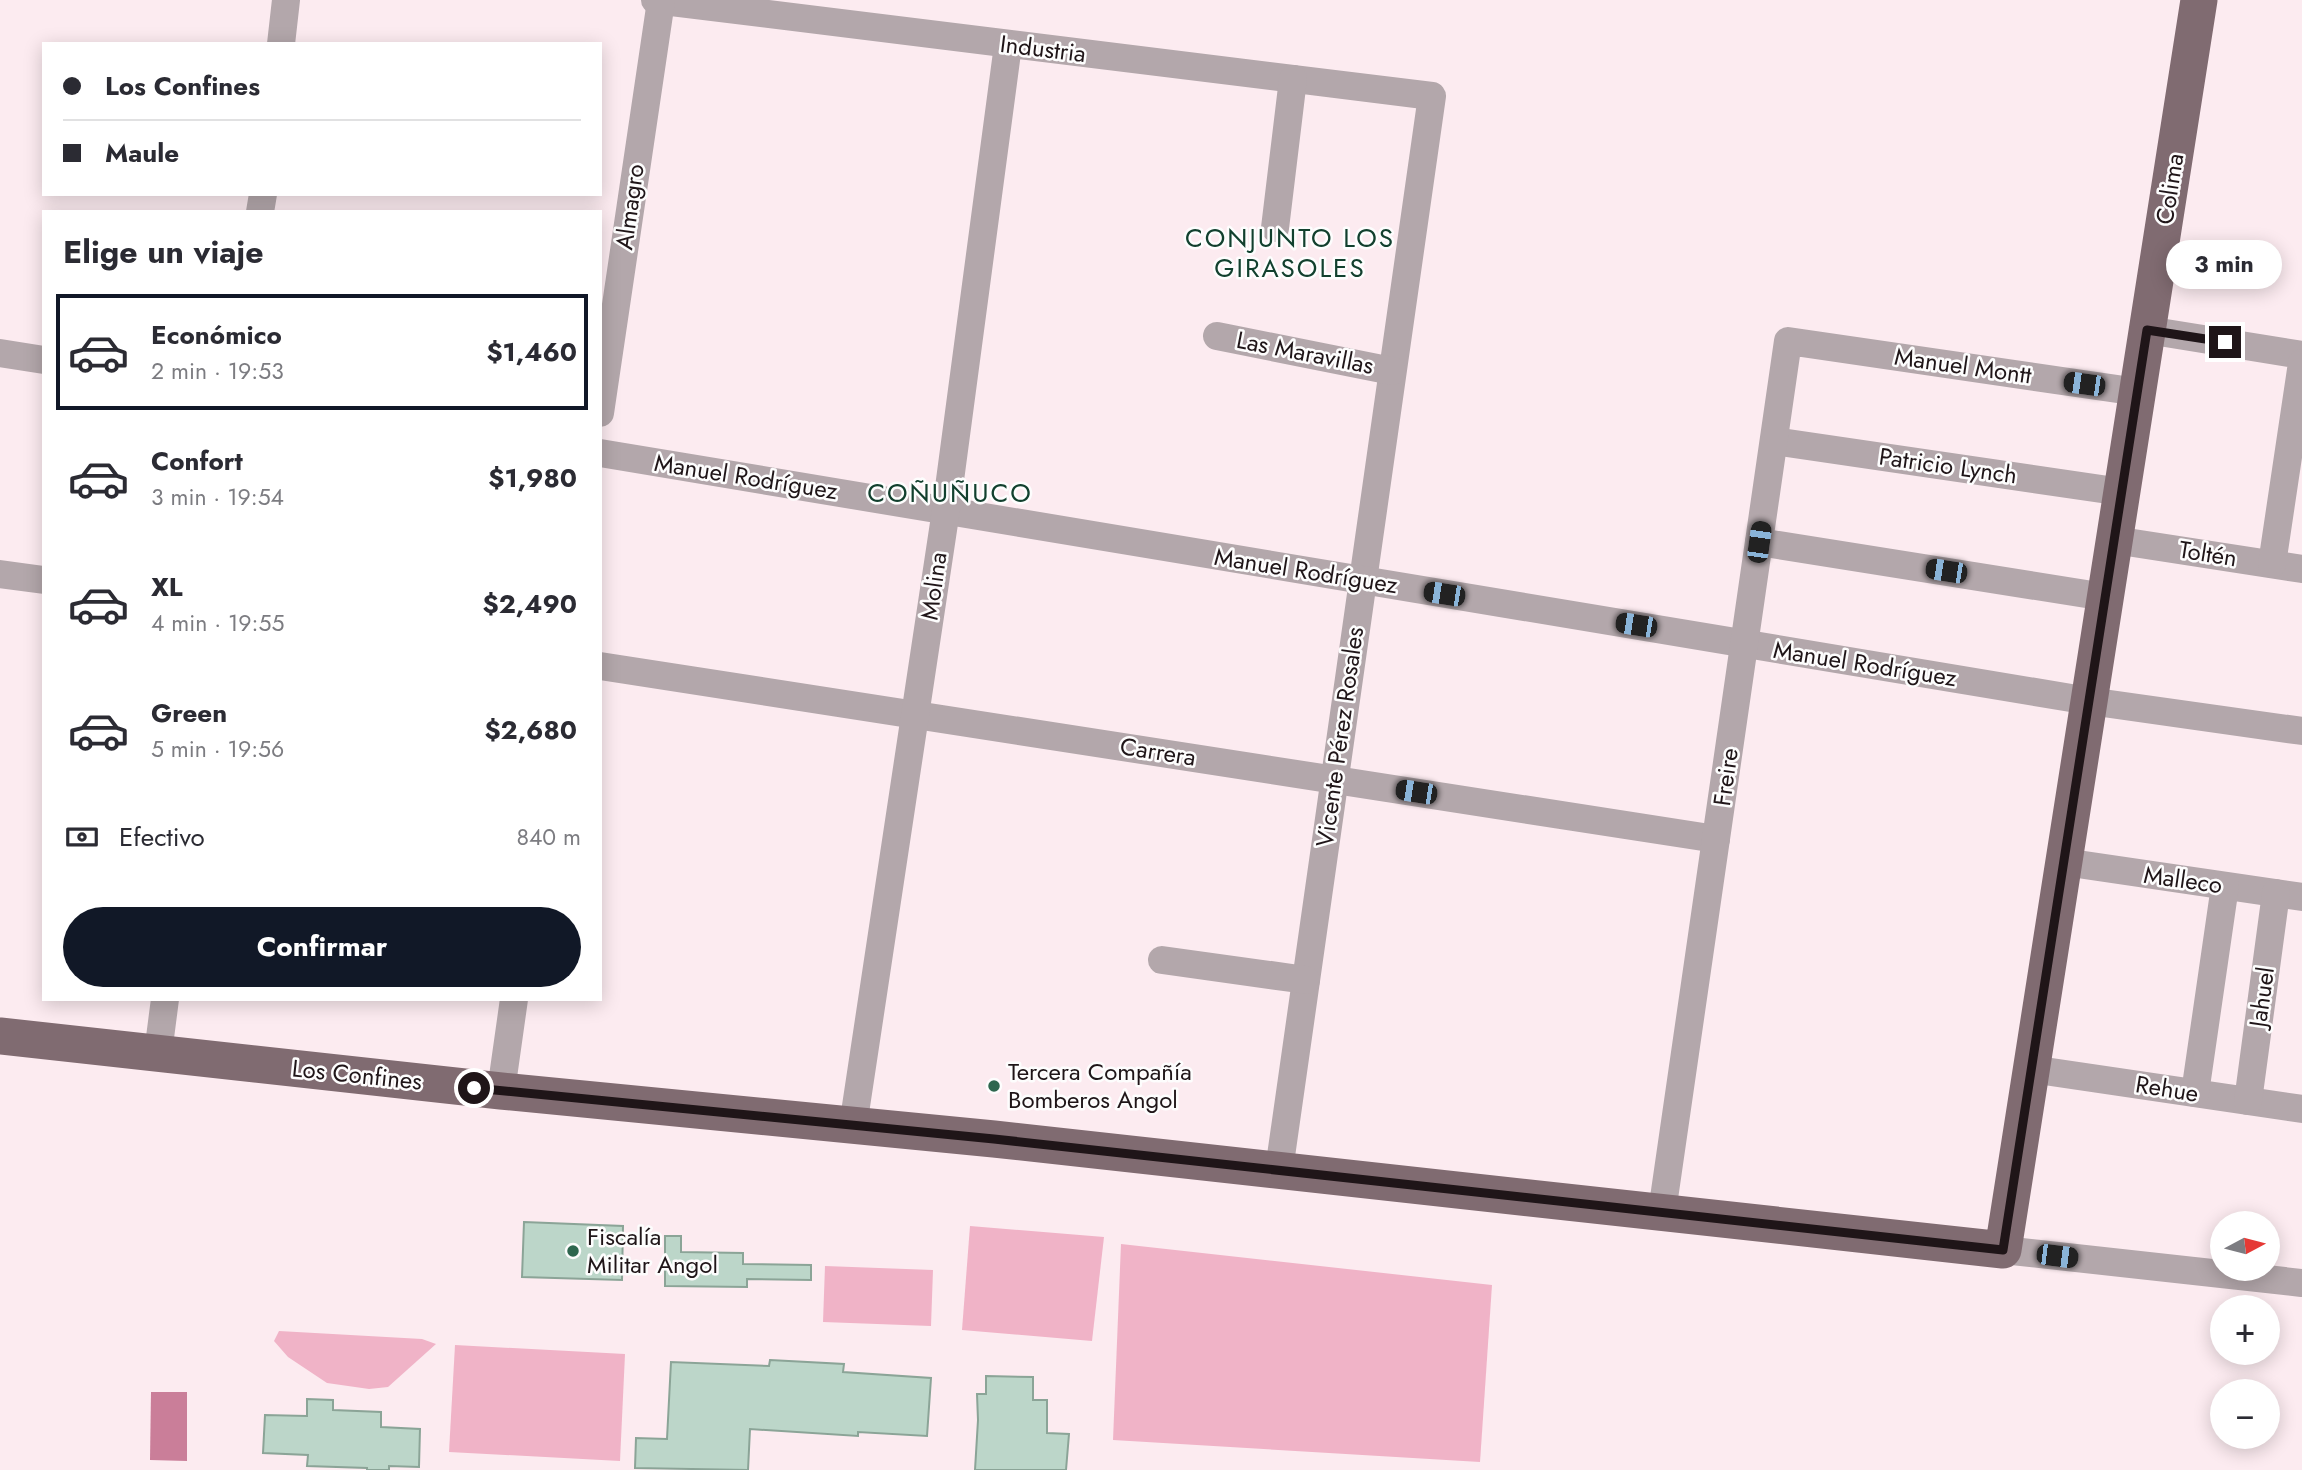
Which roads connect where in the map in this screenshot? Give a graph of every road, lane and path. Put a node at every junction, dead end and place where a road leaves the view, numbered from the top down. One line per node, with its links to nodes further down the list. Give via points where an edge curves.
1 (286, 0): 5 (street)
2 (655, 0): 4 (street, Industria)
3 (2199, 0): 10 (main road, Colima)
4 (661, 1): 6 (street, Industria); 19 (street, Almagro)
5 (281, 42)
6 (1008, 45): 7 (street, Industria); 23 (street, Molina)
7 (1293, 79): 8 (street, Industria); 9 (street)
8 (1432, 96): 17 (street, Vicente Pérez Rosales)
9 (1275, 228)
10 (2147, 330): 14 (street); 18 (main road, Colima)
11 (1217, 336): 17 (street, Las Maravillas)
12 (1788, 341): 18 (street, Manuel Montt); 20 (street, Freire)
13 (0, 353): 15 (street)
14 (2302, 355)
15 (42, 360)
16 (2302, 363): 26 (street)
17 (1392, 370): 30 (street, Vicente Pérez Rosales)
18 (2138, 391): 22 (main road, Colima)
19 (602, 399)
20 (1774, 441): 22 (street, Patricio Lynch); 25 (street, Freire)
21 (602, 453): 23 (street, Manuel Rodríguez)
22 (2122, 492): 24 (main road, Colima)
23 (946, 510): 30 (street, Manuel Rodríguez); 35 (street, Molina)
24 (2115, 540): 26 (street, Toltén); 31 (main road, Colima)
25 (1759, 542): 31 (street); 32 (street, Freire)
26 (2272, 564): 27 (street, Toltén)
27 (2302, 569)
28 (0, 574): 29 (street)
29 (42, 580)
30 (1363, 580): 32 (street, Manuel Rodríguez); 37 (street, Vicente Pérez Rosales)
31 (2105, 597): 34 (main road, Colima)
32 (1745, 643): 34 (street, Manuel Rodríguez); 38 (street, Freire)
33 (602, 666): 35 (street, Carrera)
34 (2089, 701): 36 (street, Manuel Rodríguez); 39 (main road, Colima)
35 (915, 715): 37 (street, Carrera); 53 (street, Molina)
36 (2302, 732)
37 (1334, 780): 38 (street, Carrera); 43 (street, Vicente Pérez Rosales)
38 (1716, 839): 55 (street, Freire)
39 (2064, 862): 40 (street, Malleco); 48 (main road, Colima)
40 (2225, 886): 41 (street, Malleco); 50 (street)
41 (2289, 895): 51 (street, Jahuel)
42 (1162, 960): 43 (street)
43 (1306, 980): 54 (street, Vicente Pérez Rosales)
44 (165, 1001): 47 (street)
45 (514, 1001): 49 (street)
46 (0, 1036): 47 (main road, Los Confines)
47 (158, 1053): 49 (main road, Los Confines)
48 (2031, 1069): 50 (street, Rehue); 56 (main road, Colima)
49 (501, 1091): 53 (main road, Los Confines)
50 (2195, 1093): 51 (street, Rehue)
51 (2248, 1101): 52 (street, Rehue)
52 (2302, 1109)
53 (853, 1125): 54 (main road, Los Confines)
54 (1279, 1170): 55 (main road, Los Confines)
55 (1662, 1212): 56 (main road, Los Confines)
56 (2003, 1250): 57 (street, Los Confines)
57 (2302, 1283)

